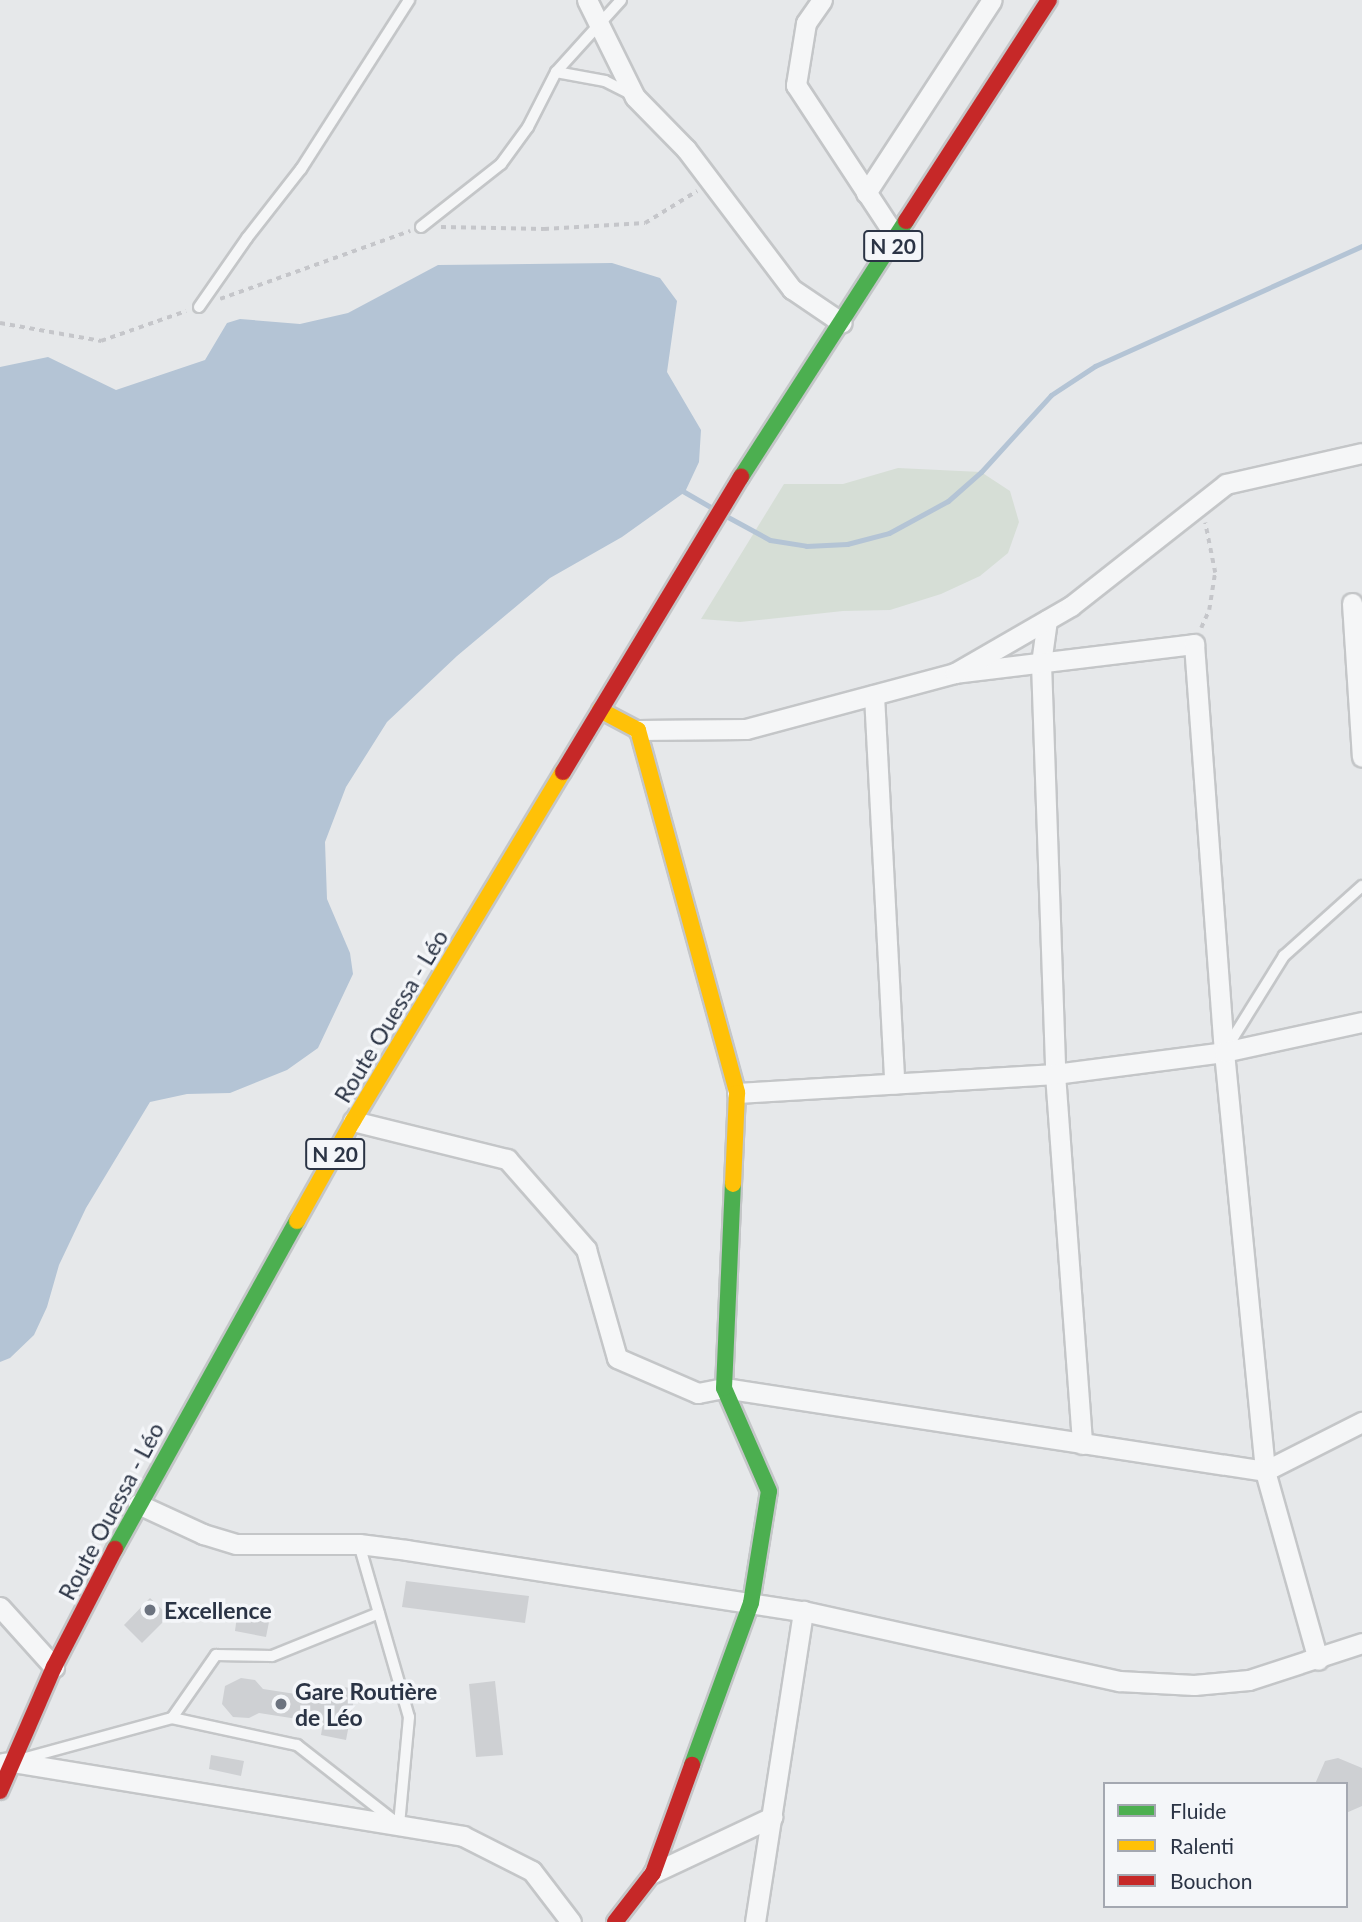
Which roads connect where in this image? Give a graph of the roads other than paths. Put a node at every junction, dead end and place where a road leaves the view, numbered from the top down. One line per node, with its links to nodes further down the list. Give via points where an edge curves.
1 (410, 0): 13 (lane, via 302,169)
2 (587, 0): 7 (street)
3 (621, 0): 7 (lane)
4 (822, 0): 10 (street, via 806,23 796,85)
5 (992, 0): 10 (street)
6 (1049, 0): 12 (main road, N 20)
7 (599, 24): 8 (lane); 9 (street)
8 (556, 72): 9 (lane, via 605,81); 11 (lane, via 528,127 501,164)
9 (635, 97): 14 (street, via 686,149 792,289)
10 (866, 193): 12 (street)
11 (421, 227)
12 (897, 239): 14 (main road, N 20)
13 (199, 307)
14 (842, 323): 21 (main road, Route Ouessa - Léo / N 20, via 732,490)
15 (1362, 453): 17 (street, via 1226,485)
16 (1352, 603): 23 (street)
17 (1047, 620): 18 (street); 19 (street)
18 (1041, 663): 19 (street); 26 (street, via 1194,644); 27 (street)
19 (955, 673): 20 (street)
20 (874, 695): 22 (street, via 746,729); 28 (street)
21 (600, 710): 22 (main road); 30 (main road, Route Ouessa - Léo / N 20)
22 (638, 730): 29 (main road)
23 (1362, 757)
24 (1362, 886): 26 (lane, via 1284,956)
25 (1362, 1021): 26 (street)
26 (1224, 1052): 27 (street); 34 (street)
27 (1055, 1074): 28 (street); 33 (street)
28 (894, 1083): 29 (street)
29 (737, 1093): 31 (main road)
30 (354, 1121): 31 (street, via 507,1159 586,1249 617,1358 698,1393); 35 (main road, Route Ouessa - Léo / N 20)
31 (724, 1388): 33 (street); 37 (main road, via 769,1491)
32 (1362, 1422): 34 (street)
33 (1082, 1444): 34 (street)
34 (1265, 1471): 42 (street)
35 (138, 1504): 36 (street, via 236,1544); 43 (main road, Route Ouessa - Léo / N 20)
36 (359, 1544): 37 (street); 40 (lane)
37 (751, 1603): 39 (street); 49 (main road)
38 (0, 1608): 43 (street)
39 (803, 1611): 42 (street, via 1119,1681 1194,1685 1249,1680); 47 (street)
40 (379, 1613): 44 (lane, via 272,1656 215,1655); 48 (lane, via 409,1717)
41 (1362, 1643): 42 (street)
42 (1318, 1660)
43 (54, 1667): 45 (main road, Route Ouessa - Léo / N 20)
44 (172, 1718): 45 (lane); 48 (lane, via 298,1745)
45 (6, 1763): 46 (main road, Route Ouessa - Léo / N 20); 48 (street)
46 (0, 1791)
47 (772, 1817): 49 (street); 52 (street)
48 (399, 1825): 51 (street, via 463,1836 532,1871)
49 (653, 1873): 50 (main road)
50 (623, 1918)
51 (571, 1922)
52 (755, 1922)

